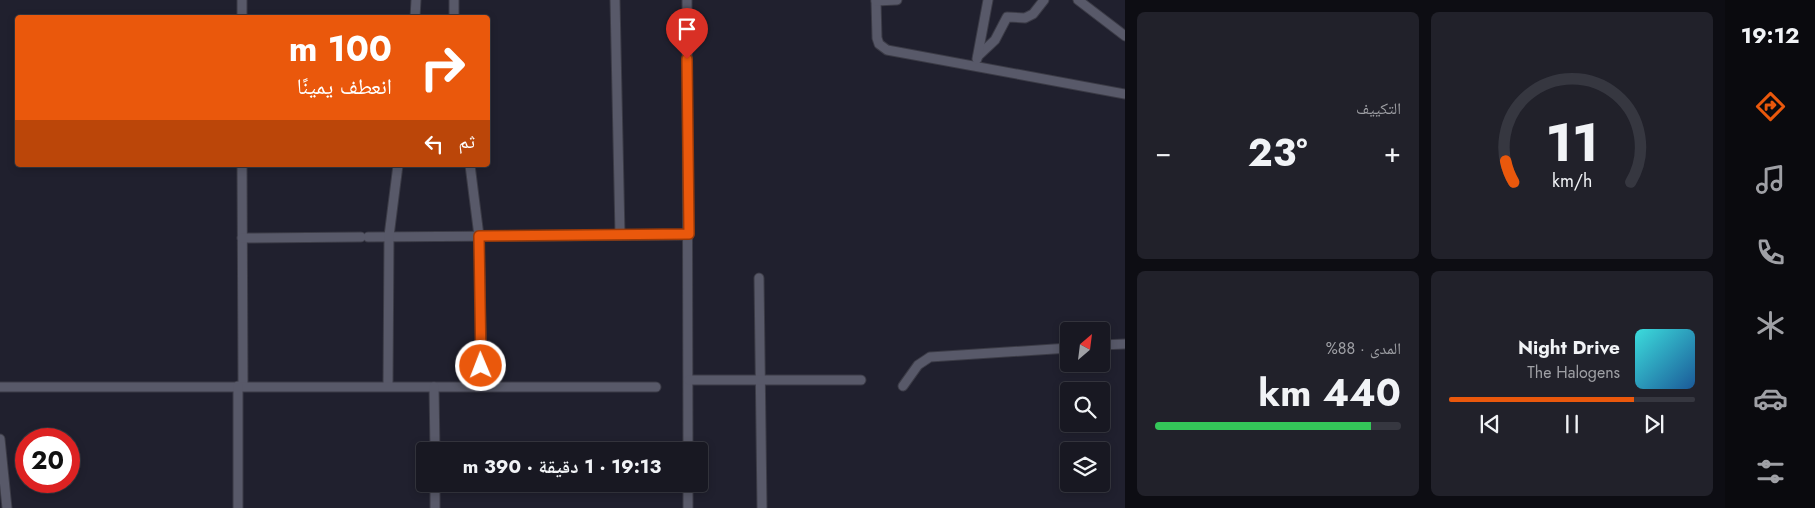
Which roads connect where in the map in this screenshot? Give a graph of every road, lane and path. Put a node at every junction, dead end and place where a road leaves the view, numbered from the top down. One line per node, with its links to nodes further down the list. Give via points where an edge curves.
1 (242, 0): 11 (street)
2 (416, 0): 12 (street)
3 (454, 0): 13 (street)
4 (615, 0): 22 (street)
5 (687, 0): 21 (street)
6 (897, 0): 10 (street)
7 (988, 0): 15 (street)
8 (1044, 0): 15 (street, via 1030,16 1006,17 995,40)
9 (1078, 0): 14 (street)
10 (876, 1): 16 (street, via 878,38 882,47)
11 (242, 15)
12 (415, 15)
13 (454, 15)
14 (1125, 36)
15 (978, 56): 16 (street)
16 (976, 67): 17 (street)
17 (1125, 94)
18 (242, 167): 25 (street)
19 (398, 167): 23 (street)
20 (470, 167): 24 (street)
21 (689, 234): 22 (street); 30 (street)
22 (620, 235): 24 (street)
23 (389, 236): 24 (street); 25 (street); 35 (street)
24 (479, 236): 33 (street)
25 (242, 238): 34 (street)
26 (759, 278): 31 (street)
27 (1125, 344): 28 (street)
28 (1110, 345)
29 (1060, 349): 36 (street, via 930,357 918,365)
30 (689, 380): 31 (street); 42 (street)
31 (760, 380): 32 (street); 49 (street)
32 (860, 380)
33 (482, 385): 38 (street); 39 (street)
34 (240, 386): 35 (street); 37 (street); 46 (street)
35 (388, 386): 38 (street)
36 (903, 386)
37 (0, 387)
38 (434, 387): 41 (street)
39 (656, 387)
40 (0, 439): 45 (street)
41 (435, 442)
42 (688, 442)
43 (435, 492): 47 (street)
44 (688, 492): 48 (street)
45 (7, 508)
46 (238, 508)
47 (435, 508)
48 (688, 508)
49 (762, 508)

